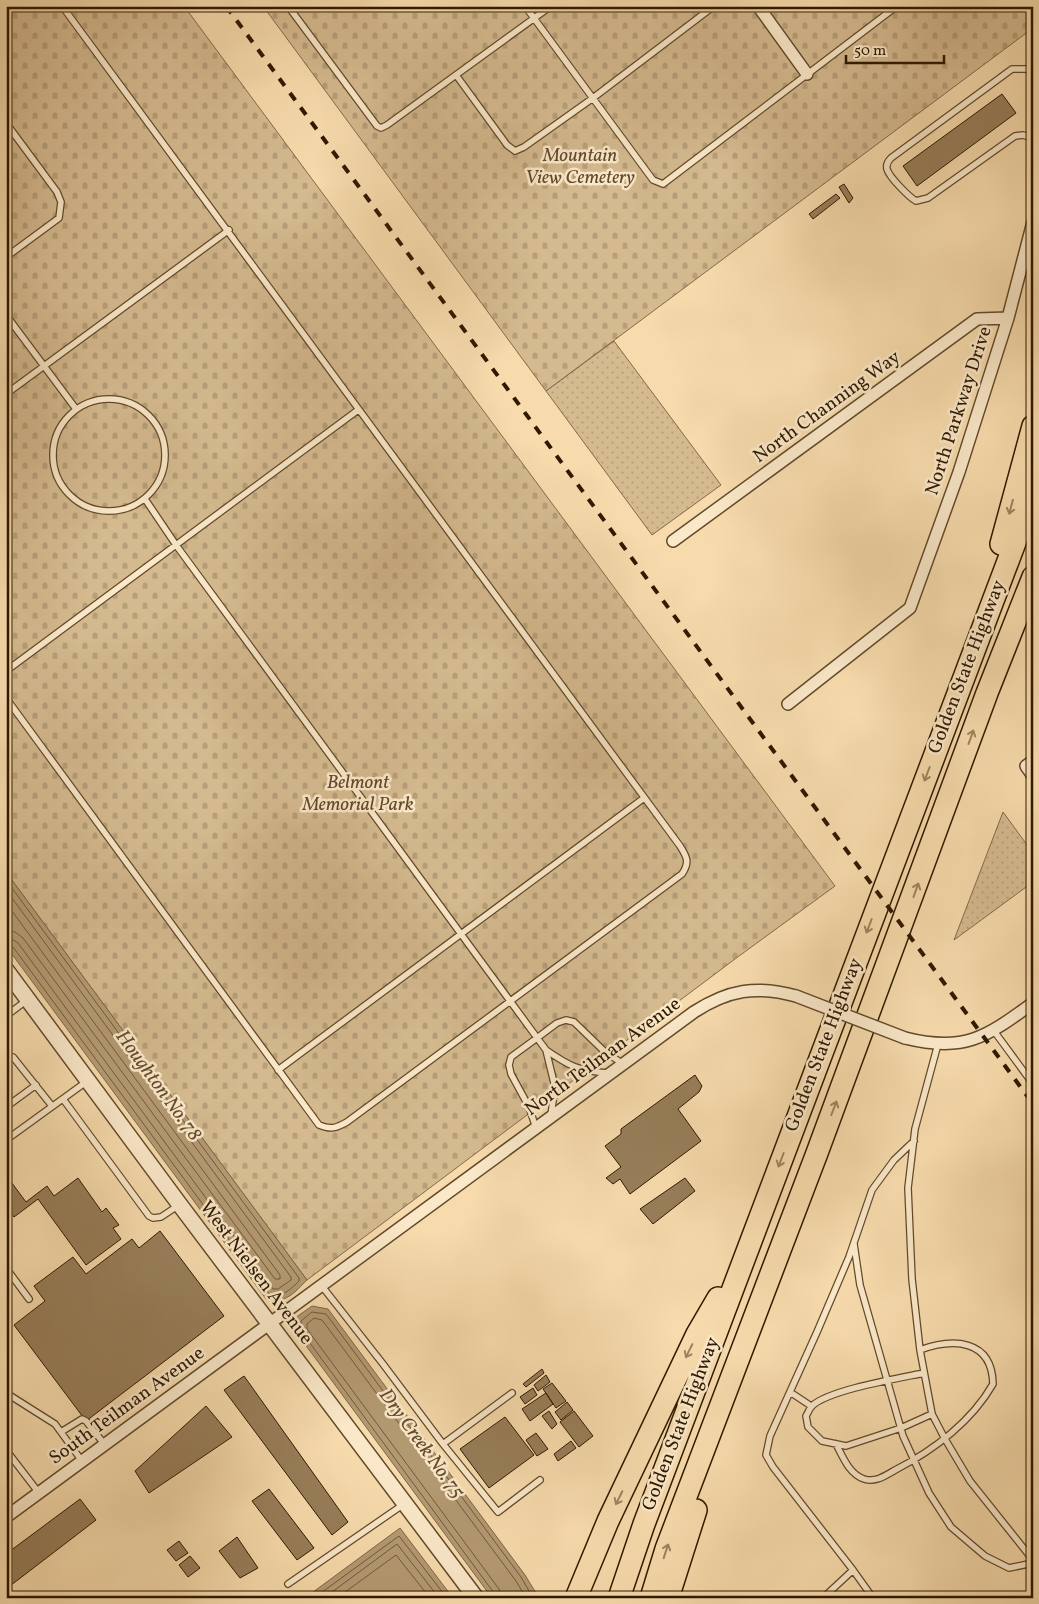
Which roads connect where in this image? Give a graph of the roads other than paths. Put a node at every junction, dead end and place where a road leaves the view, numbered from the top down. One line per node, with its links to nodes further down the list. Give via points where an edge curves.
1 (62, 6): 16 (lane)
2 (288, 6): 11 (lane, via 381,128)
3 (525, 6): 8 (lane)
4 (551, 6): 8 (lane)
5 (714, 6): 12 (lane)
6 (758, 6): 10 (street)
7 (897, 6): 10 (lane)
8 (534, 19): 11 (lane); 12 (lane)
9 (1033, 69): 14 (lane, via 1012,69 891,158 887,162 887,170 916,201 928,198 1015,136)
10 (807, 74): 12 (lane, via 663,184 653,180)
11 (456, 75): 12 (lane, via 507,146 516,151)
12 (593, 98)
13 (6, 123): 17 (lane, via 54,187 61,202 59,218)
14 (1033, 138)
15 (1033, 222): 19 (street, North Parkway Drive)
16 (228, 230): 20 (lane); 23 (lane)
17 (6, 257)
18 (6, 315): 20 (lane)
19 (1008, 318): 27 (street, North Channing Way, via 977,319); 35 (street, North Parkway Drive, via 959,472 910,608)
20 (44, 366): 21 (lane); 22 (lane)
21 (6, 394)
22 (76, 409): 26 (lane, via 94,400 110,399 132,404 150,417 159,429 165,459 156,488); 26 (lane, via 59,428 54,443 52,458 62,488 73,499 101,512 117,512)
23 (358, 410): 28 (lane); 36 (lane)
24 (1033, 426): 31 (highway, one-way to 31)
25 (1033, 494): 31 (highway, Golden State Highway)
26 (145, 499): 28 (lane)
27 (674, 541)
28 (176, 545): 32 (lane); 37 (lane)
29 (1033, 577): 33 (highway, Golden State Highway)
30 (1033, 599): 33 (highway)
31 (975, 646): 64 (highway, Golden State Highway, one-way to 64)
32 (6, 671)
33 (987, 693): 61 (highway, Golden State Highway, one-way to 33)
34 (6, 698): 49 (lane)
35 (788, 704)
36 (644, 798): 37 (lane); 40 (lane, via 686,857 687,867 682,874)
37 (461, 934): 40 (lane); 49 (lane)
38 (6, 970): 39 (street, West Nielsen Avenue)
39 (28, 1000): 42 (lane); 51 (street, West Nielsen Avenue)
40 (510, 1001): 44 (lane); 49 (lane, via 337,1128 319,1125)
41 (1033, 1003): 43 (street, North Teilman Avenue)
42 (6, 1016)
43 (998, 1028): 45 (street, North Teilman Avenue, via 974,1040); 52 (lane)
44 (537, 1038): 46 (lane); 48 (lane, via 557,1023 574,1022); 58 (lane, via 512,1057 509,1065)
45 (938, 1044): 48 (street, North Teilman Avenue, bridge, via 905,1038 796,996 752,990 710,1002); 60 (lane)
46 (546, 1050): 50 (lane, via 586,1072); 57 (lane, via 555,1087)
47 (6, 1057): 53 (lane, via 13,1058)
48 (623, 1064): 50 (street, North Teilman Avenue)
49 (278, 1070)
50 (611, 1073): 57 (street, North Teilman Avenue)
51 (88, 1081): 54 (lane); 62 (street, West Nielsen Avenue)
52 (1033, 1084)
53 (36, 1085): 55 (lane); 56 (lane)
54 (63, 1099): 55 (lane); 62 (lane, via 149,1216 161,1217)
55 (52, 1106): 59 (lane)
56 (6, 1107)
57 (551, 1117): 58 (street, North Teilman Avenue)
58 (536, 1128): 66 (street, North Teilman Avenue)
59 (6, 1140)
60 (914, 1141): 63 (lane, via 894,1160 872,1190); 69 (lane, via 908,1188 912,1279)
61 (817, 1153): 96 (highway, Golden State Highway, one-way to 61, via 666,1549); 97 (highway)
62 (180, 1205): 68 (street, West Nielsen Avenue)
63 (854, 1242): 71 (lane, via 860,1285); 72 (lane)
64 (748, 1248): 94 (highway, one-way to 94, via 697,1334 608,1521); 95 (highway, Golden State Highway)
65 (6, 1268): 67 (lane)
66 (321, 1285): 68 (street, North Teilman Avenue); 81 (lane)
67 (29, 1298)
68 (269, 1324): 80 (street, South Teilman Avenue); 88 (street, West Nielsen Avenue)
69 (920, 1350): 70 (lane); 79 (lane, via 949,1342 968,1345 983,1354 990,1366 993,1384 986,1397)
70 (924, 1373): 71 (lane); 76 (lane)
71 (886, 1380): 75 (lane, via 846,1391); 77 (lane)
72 (790, 1392): 75 (lane); 91 (lane, via 770,1436 766,1455)
73 (6, 1393): 78 (lane, via 46,1417)
74 (512, 1393): 81 (lane)
75 (811, 1406): 82 (lane, via 806,1416 808,1427 822,1441)
76 (932, 1414): 77 (lane); 79 (lane)
77 (901, 1428): 82 (lane, via 846,1446); 84 (lane)
78 (61, 1432): 80 (lane, via 82,1419 86,1420); 85 (lane)
79 (945, 1439): 84 (lane); 90 (lane, via 970,1481)
80 (104, 1444): 85 (street, South Teilman Avenue)
81 (443, 1444): 86 (lane, via 498,1512)
82 (836, 1444): 84 (lane, via 847,1466 864,1479 877,1480)
83 (6, 1450): 87 (lane)
84 (914, 1460): 90 (lane, via 929,1493 951,1527 985,1556 1009,1568)
85 (82, 1461): 87 (street, South Teilman Avenue)
86 (540, 1480)
87 (38, 1493): 89 (street, South Teilman Avenue)
88 (405, 1502): 92 (lane); 93 (street, West Nielsen Avenue)
89 (6, 1517)
90 (1033, 1561)
91 (853, 1570): 98 (lane); 99 (lane)
92 (288, 1584)
93 (476, 1598)
94 (576, 1598)
95 (619, 1598)
96 (651, 1598)
97 (668, 1598)
98 (823, 1598)
99 (873, 1598)

